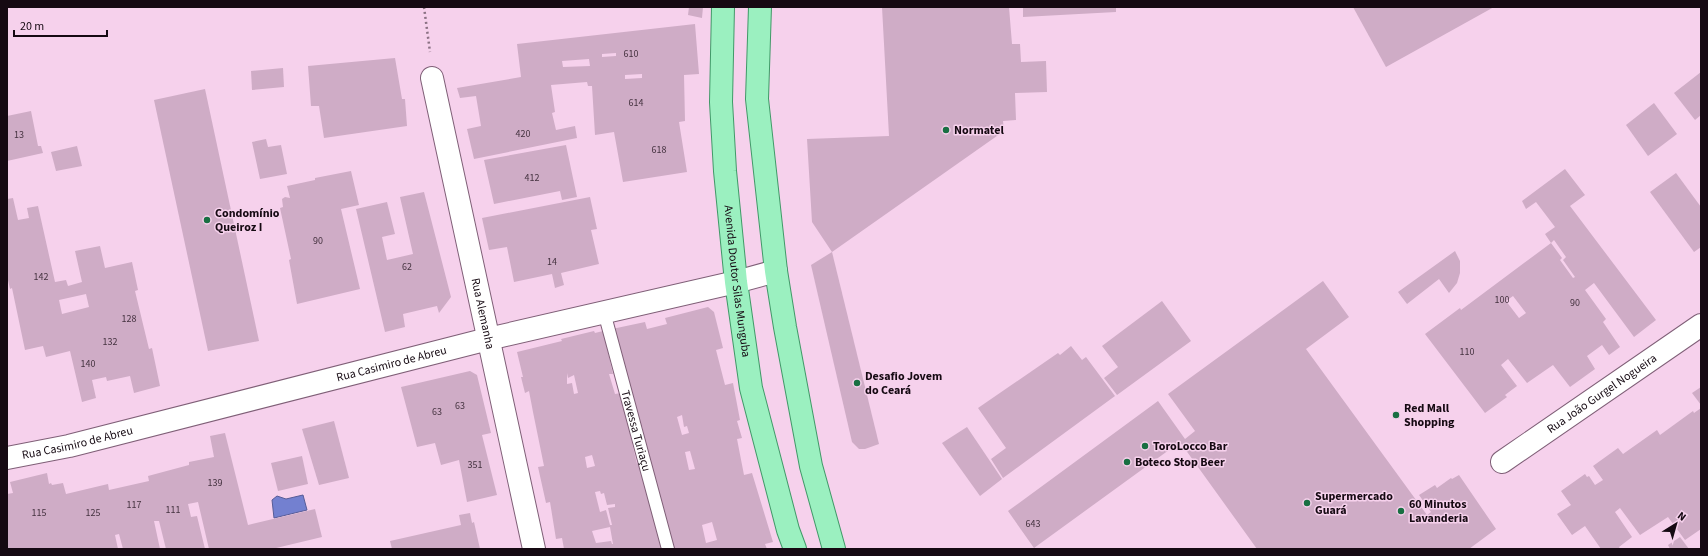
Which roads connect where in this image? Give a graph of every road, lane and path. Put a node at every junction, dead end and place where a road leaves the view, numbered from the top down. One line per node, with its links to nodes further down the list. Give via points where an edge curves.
1 (424, 7): 4 (path)
2 (723, 7): 6 (main road, Avenida Doutor Silas Munguba, via 721,102)
3 (760, 7): 5 (main road, via 757,99)
4 (432, 78): 9 (street, Rua Alemanha)
5 (776, 271): 6 (street, Rua Casimiro de Abreu); 15 (main road, via 811,466)
6 (736, 282): 7 (street, Rua Casimiro de Abreu); 14 (main road, Avenida Doutor Silas Munguba, via 751,388)
7 (604, 312): 9 (street, Rua Casimiro de Abreu); 13 (lane, Travessa Turiaçu)
8 (1701, 325): 11 (street, Rua João Gurgel Nogueira)
9 (488, 339): 10 (street, Rua Casimiro de Abreu, via 77,444); 12 (street, Rua Alemanha)
10 (7, 458)
11 (1502, 462)
12 (534, 549)
13 (668, 549)
14 (795, 549)
15 (834, 549)

